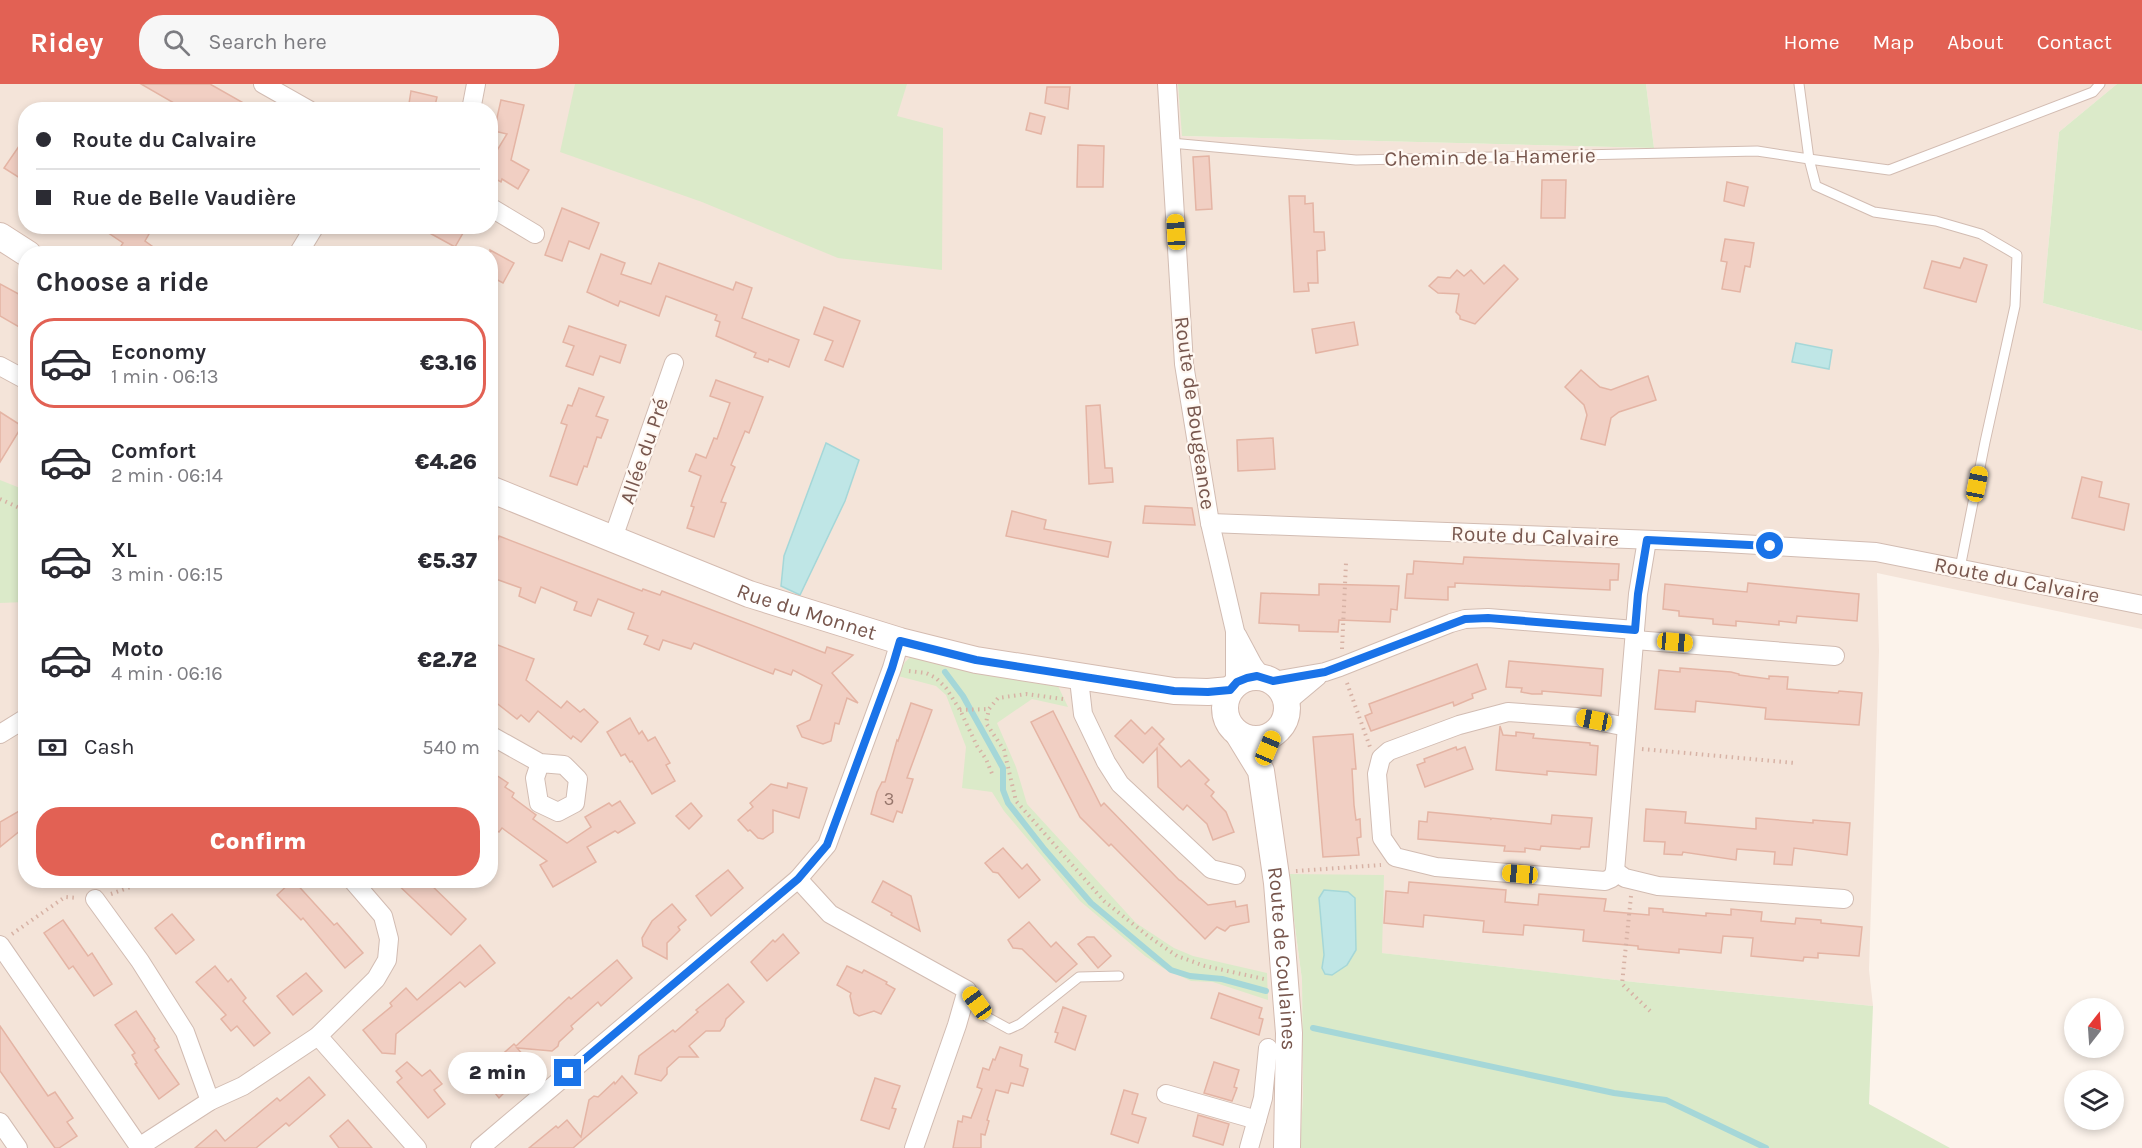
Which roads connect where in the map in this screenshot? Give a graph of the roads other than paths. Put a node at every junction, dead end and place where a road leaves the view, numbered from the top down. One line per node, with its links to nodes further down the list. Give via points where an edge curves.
1 (263, 84): 6 (street)
2 (476, 84): 7 (street)
3 (1167, 84): 8 (street, Route de Bougeance)
4 (1799, 84): 9 (lane)
5 (2100, 84): 9 (lane, Chemin de la Hamerie, via 2093,92 1889,170)
6 (295, 102)
7 (473, 102)
8 (1171, 143): 9 (lane, Chemin de la Hamerie, via 1356,160 1757,151); 18 (street, Route de Bougeance, via 1184,364)
9 (1809, 159): 21 (lane, via 1816,186 1874,212 1936,220 1981,234 2017,255 2015,306)
10 (498, 212): 11 (street)
11 (535, 234)
12 (0, 236): 13 (street)
13 (18, 248)
14 (674, 363): 19 (street, Allée du Pré)
15 (0, 366): 16 (street)
16 (18, 376)
17 (498, 492): 19 (street, Rue du Monnet)
18 (1210, 523): 20 (street, Route du Calvaire); 23 (street, Route de Bougeance)
19 (613, 538): 25 (street, Rue du Monnet, via 749,594)
20 (1647, 540): 21 (street, Route du Calvaire, via 1876,552); 24 (street)
21 (1960, 568): 22 (street, Route du Calvaire)
22 (2142, 606)
23 (1234, 631): 27 (street, Route de Bougeance); 28 (street, Route de Bougeance, via 1253,665)
24 (1635, 635): 26 (street); 28 (street, via 1488,618 1465,619); 33 (street)
25 (900, 641): 29 (street, Rue du Monnet); 41 (street, via 827,845)
26 (1835, 656)
27 (1232, 687): 28 (street, via 1247,678); 30 (street, Rue du Monnet, via 1208,692); 32 (street, via 1224,709)
28 (1274, 687): 35 (street, via 1287,712)
29 (1082, 689): 30 (street, Rue du Monnet); 40 (street, via 1083,714 1120,784 1211,869)
30 (1174, 691): 32 (street, Rue du Monnet)
31 (18, 723): 34 (street)
32 (1233, 727): 35 (street, via 1249,739 1259,740); 38 (street, Route de Coulaines)
33 (1627, 727): 39 (street); 39 (street, via 1577,717 1508,712 1389,751 1381,758 1377,774 1382,838 1395,856 1436,867 1605,881)
34 (0, 734)
35 (1273, 734): 38 (street, Route de Coulaines)
36 (498, 739): 37 (street)
37 (540, 763)
38 (1261, 771): 60 (street, Route de Coulaines, via 1277,883 1288,1033)
39 (1615, 871): 44 (street, via 1625,878 1658,886)
40 (1236, 875)
41 (798, 879): 47 (street, via 830,914); 57 (street)
42 (360, 888): 48 (street, via 383,916 389,939 387,960 376,979)
43 (95, 899): 51 (street, via 185,1032)
44 (1844, 899)
45 (5, 940): 54 (street)
46 (1119, 976): 47 (lane, via 1079,977 1009,1029 987,1017)
47 (967, 990): 58 (street)
48 (318, 1036): 51 (street, via 243,1086); 56 (street)
49 (1268, 1048): 52 (street)
50 (1166, 1094): 52 (street)
51 (210, 1101): 54 (street)
52 (1257, 1120): 59 (street)
53 (0, 1122): 55 (street)
54 (140, 1147)
55 (18, 1148)
56 (417, 1148)
57 (480, 1148)
58 (914, 1148)
59 (1249, 1148)
60 (1287, 1148)

